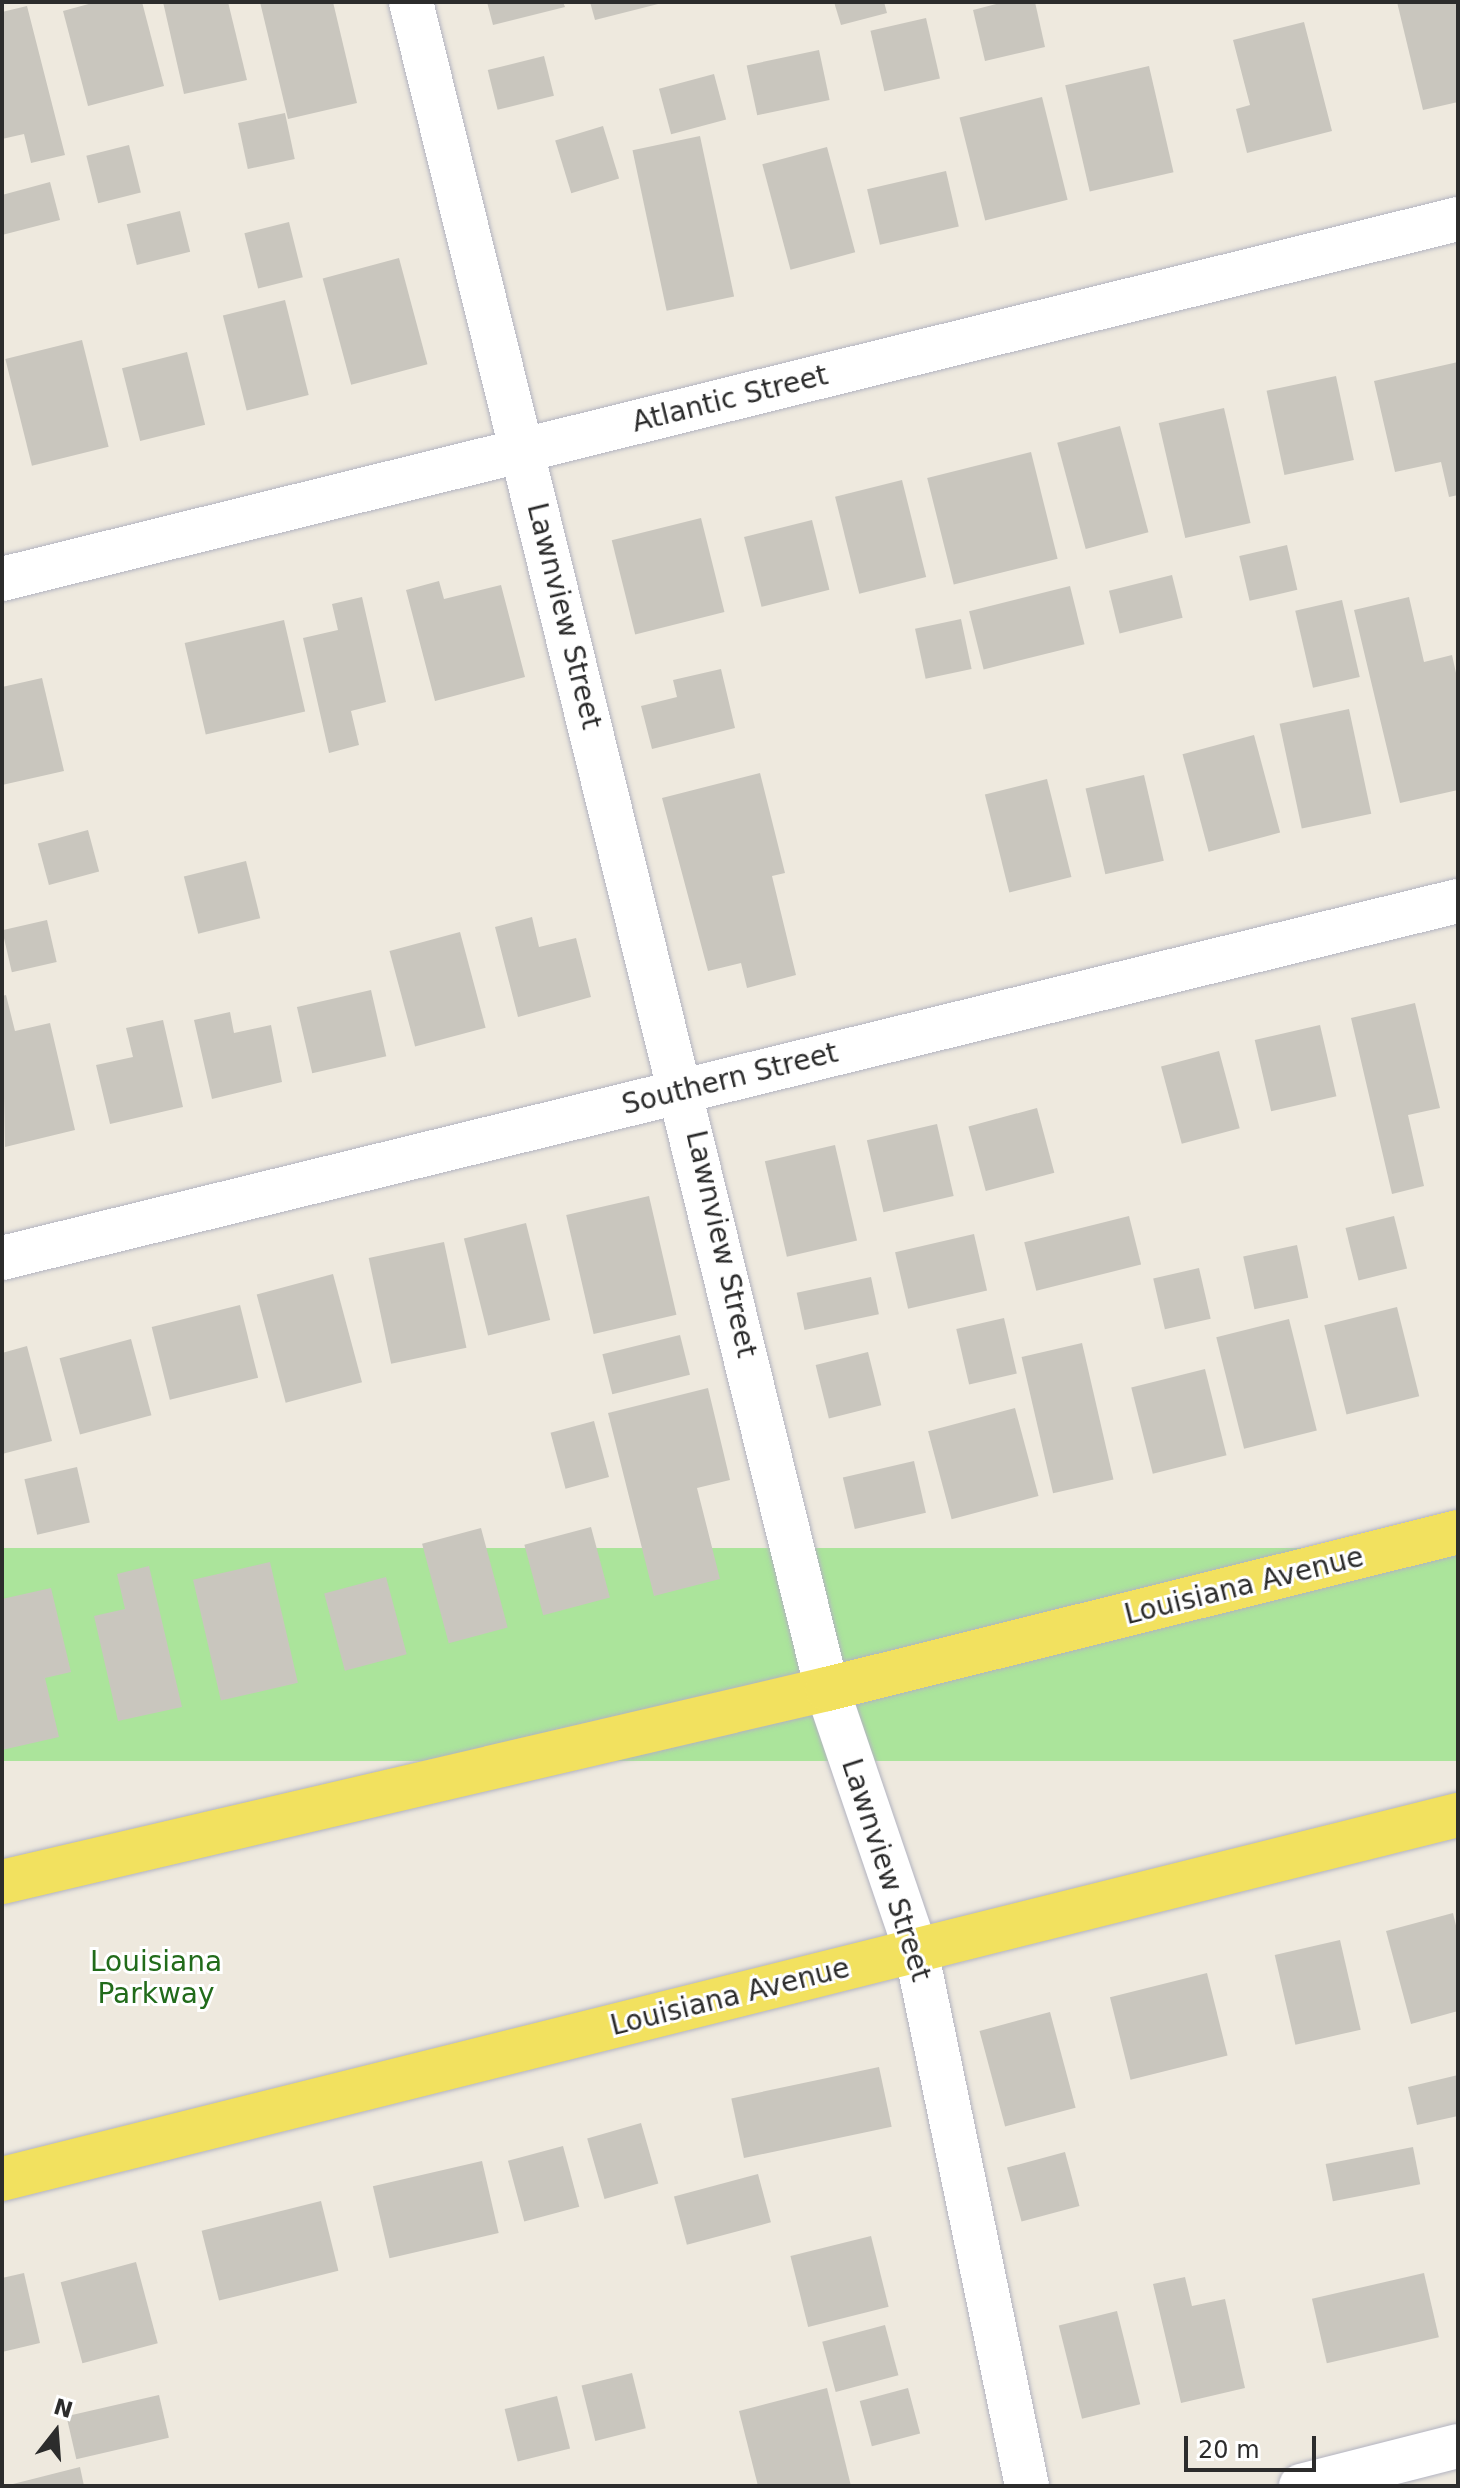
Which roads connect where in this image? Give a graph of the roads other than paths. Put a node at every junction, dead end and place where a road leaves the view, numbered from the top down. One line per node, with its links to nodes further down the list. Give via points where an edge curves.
1 (411, 2): 3 (street, Lawnview Street)
2 (1458, 219): 3 (street, Atlantic Street)
3 (522, 450): 4 (street, Atlantic Street); 6 (street, Lawnview Street)
4 (2, 579)
5 (1458, 901): 6 (street, Southern Street)
6 (684, 1091): 7 (street, Southern Street); 9 (street, Lawnview Street)
7 (2, 1258)
8 (1458, 1532): 9 (main road, Louisiana Avenue)
9 (827, 1689): 11 (main road, Louisiana Avenue); 12 (street, Lawnview Street)
10 (1458, 1815): 12 (main road, Louisiana Avenue)
11 (2, 1882)
12 (916, 1950): 13 (main road, Louisiana Avenue); 15 (street, Lawnview Street)
13 (2, 2179)
14 (1458, 2446): 16 (street)
15 (1027, 2486)
16 (1301, 2486)

